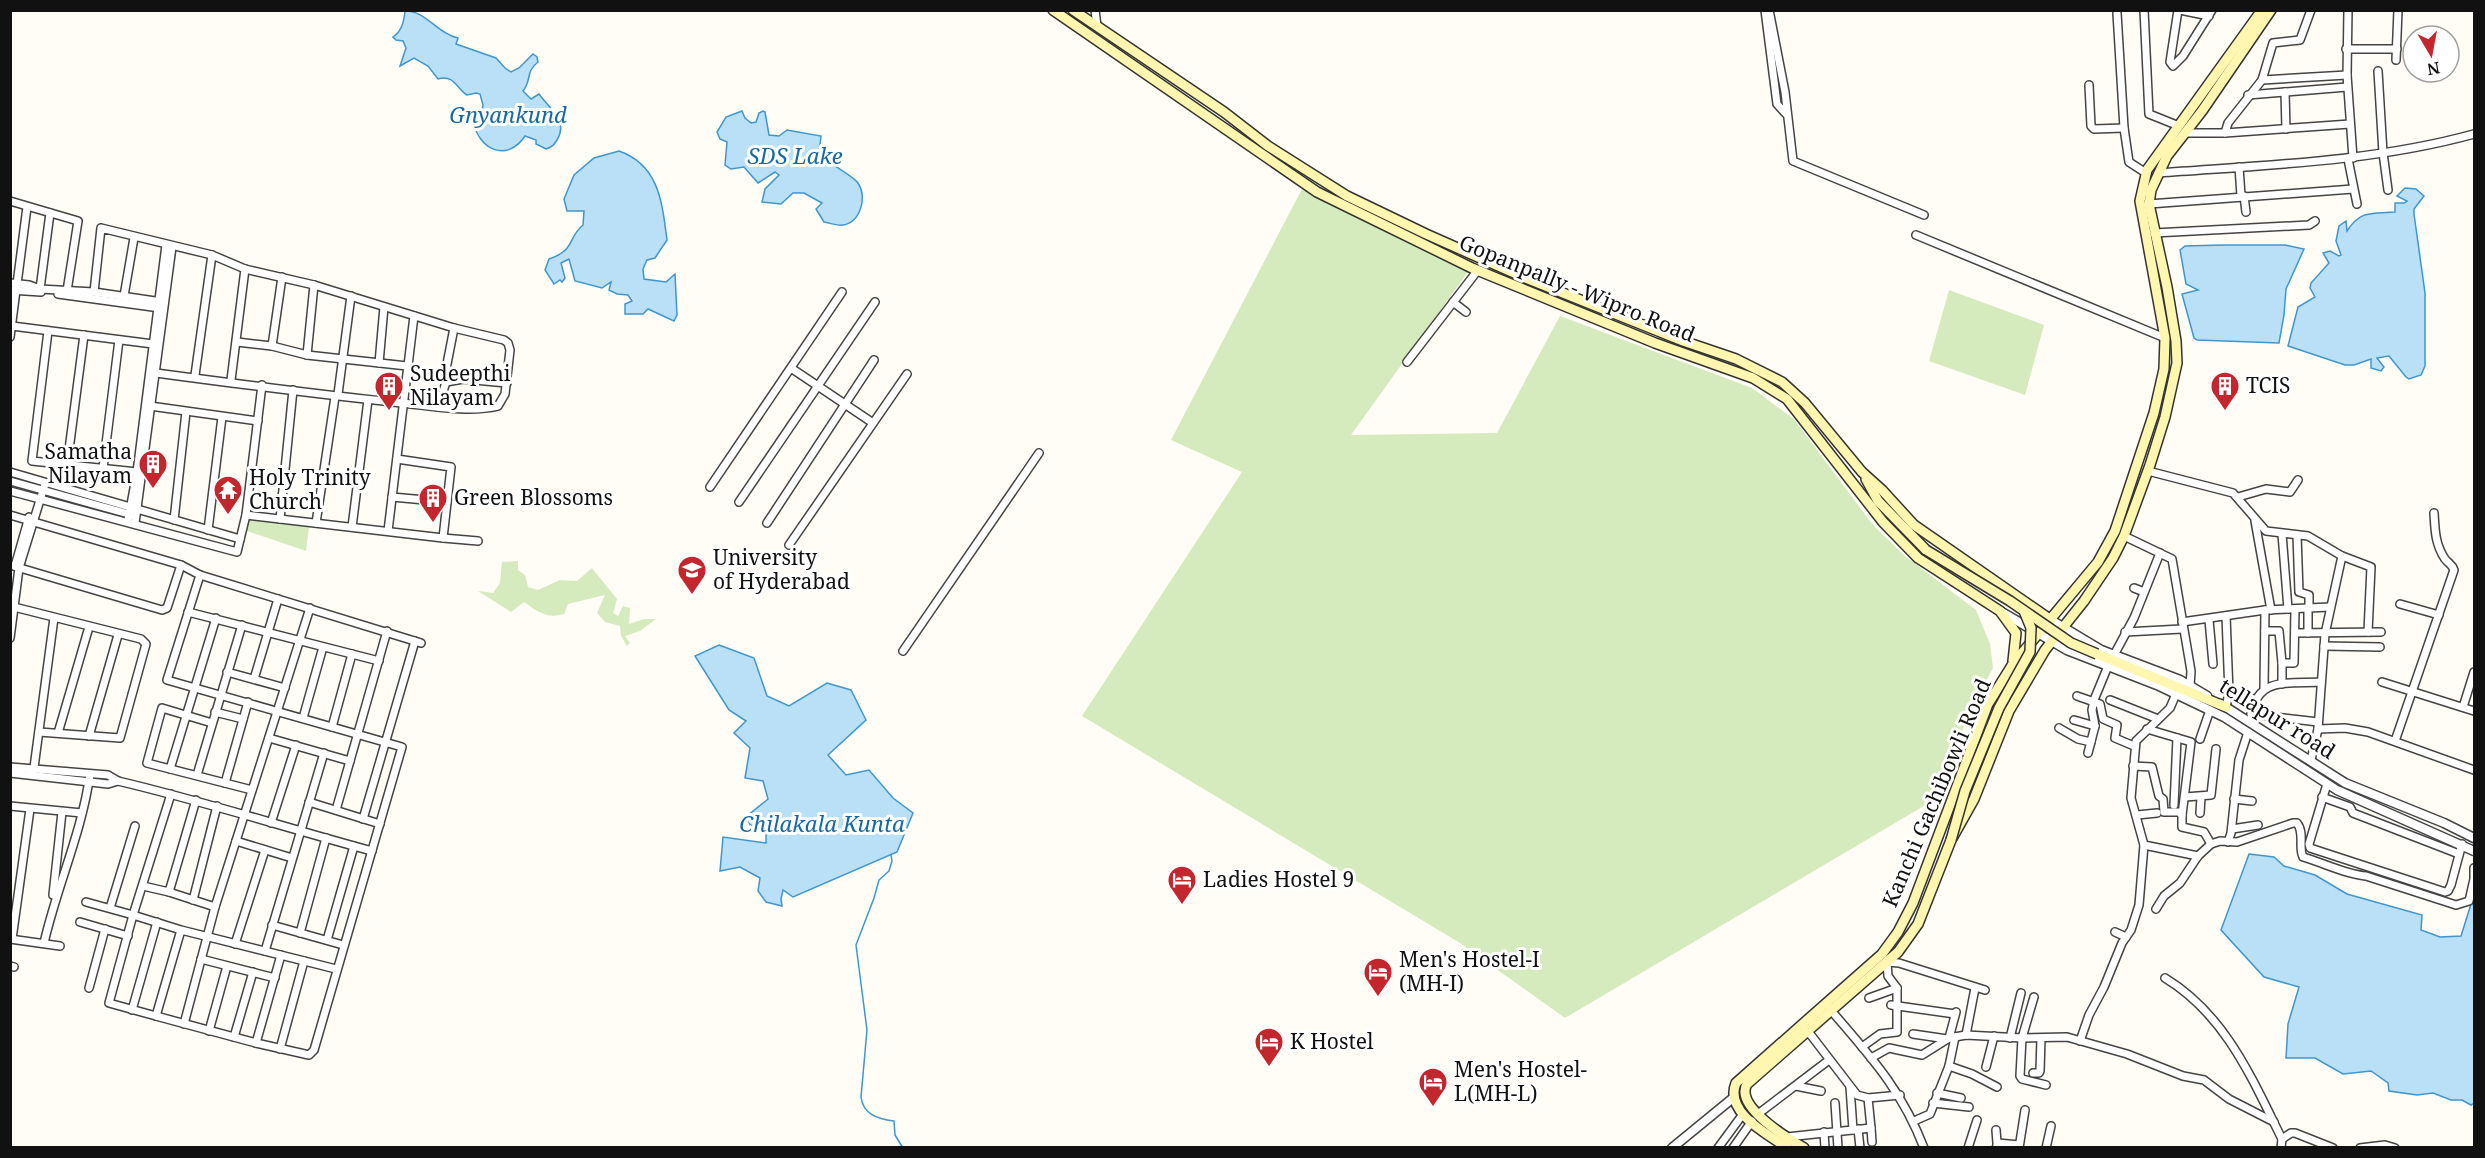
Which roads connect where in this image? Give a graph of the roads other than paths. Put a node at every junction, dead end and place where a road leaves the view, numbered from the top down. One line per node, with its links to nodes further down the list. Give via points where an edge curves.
1 (1053, 10): 42 (main road, Gopanpally - Wipro Road, via 1263,157)
2 (1073, 10): 15 (main road, Gopanpally - Wipro Road)
3 (1095, 10): 15 (street)
4 (1765, 10): 26 (street, via 1777,104)
5 (1770, 10): 26 (street)
6 (2144, 10): 30 (street, via 2149,114)
7 (2179, 10): 14 (street); 14 (street, via 2172,66 2183,56)
8 (2262, 10): 30 (main road, Kanchi Gachibowli Road)
9 (2271, 10): 30 (main road, Kanchi Gachibowli Road)
10 (2311, 10): 21 (street, via 2300,40 2277,41 2270,46)
11 (2348, 10): 16 (street)
12 (2398, 10): 17 (street)
13 (2117, 13): 28 (street)
14 (2210, 13)
15 (1096, 26): 38 (main road, Gopanpally - Wipro Road, via 1268,146)
16 (2346, 49): 17 (street); 20 (street)
17 (2397, 49): 18 (street)
18 (2396, 60)
19 (2378, 71): 33 (street)
20 (2347, 75): 21 (street); 23 (street)
21 (2262, 80): 25 (street)
22 (2089, 85): 28 (street, via 2091,126)
23 (2347, 87): 24 (street); 27 (street)
24 (2284, 92): 25 (street); 29 (street)
25 (2248, 95): 31 (street)
26 (1786, 114): 49 (street, via 1793,161)
27 (2350, 124): 29 (street); 34 (street)
28 (2124, 128): 36 (street, via 2129,162)
29 (2286, 129): 31 (street)
30 (2182, 130): 31 (street); 36 (main road, Kanchi Gachibowli Road); 37 (main road, Kanchi Gachibowli Road)
31 (2225, 133)
32 (2475, 134): 33 (street)
33 (2383, 153): 34 (street); 40 (street)
34 (2351, 159): 35 (street); 39 (street)
35 (2239, 167): 37 (street); 41 (street)
36 (2146, 173): 79 (main road, Kanchi Gachibowli Road, via 2140,201)
37 (2159, 173): 44 (main road, Kanchi Gachibowli Road)
38 (1337, 189): 42 (main road); 84 (main road, Gopanpally - Wipro Road, via 1490,263)
39 (2353, 189): 41 (street); 45 (street)
40 (2388, 190)
41 (2242, 196): 44 (street); 47 (street)
42 (1331, 198): 57 (main road, Gopanpally - Wipro Road)
43 (10, 201): 46 (street)
44 (2149, 204): 51 (main road, Kanchi Gachibowli Road)
45 (2357, 204)
46 (27, 207): 48 (street); 60 (street)
47 (2246, 212)
48 (50, 213): 62 (street); 63 (street, via 78,221)
49 (1924, 215)
50 (2315, 221): 51 (street, via 2309,225)
51 (2154, 233): 117 (main road, Kanchi Gachibowli Road, via 2167,287 2177,363)
52 (1916, 235): 79 (street)
53 (134, 238): 54 (street); 64 (street, via 101,228); 66 (street)
54 (169, 246): 55 (street); 70 (street)
55 (212, 255): 56 (street); 95 (street)
56 (244, 269): 58 (street); 81 (street)
57 (1478, 270): 69 (street); 86 (main road, Gopanpally - Wipro Road)
58 (282, 277): 59 (street); 83 (street)
59 (314, 285): 67 (street); 85 (street)
60 (13, 287): 61 (street); 74 (street)
61 (28, 288): 62 (street); 70 (street)
62 (40, 289): 63 (street)
63 (67, 291): 64 (street)
64 (94, 292): 66 (street)
65 (843, 292): 92 (street)
66 (124, 296): 70 (street)
67 (351, 296): 71 (street); 87 (street)
68 (875, 302): 100 (street)
69 (1453, 302): 72 (street); 89 (street)
70 (161, 305): 82 (street); 93 (street)
71 (384, 307): 73 (street); 90 (street)
72 (1466, 312)
73 (414, 316): 75 (street); 91 (street)
74 (12, 326): 76 (street); 78 (street)
75 (454, 328): 97 (street); 98 (street, via 508,343)
76 (48, 331): 77 (street); 114 (street)
77 (84, 335): 80 (street); 115 (street)
78 (10, 337)
79 (2165, 338): 175 (main road, Kanchi Gachibowli Road, via 2164,369 2154,413 2115,531 2098,562)
80 (119, 340): 82 (street); 116 (street)
81 (237, 342): 83 (street); 96 (street)
82 (153, 344): 93 (street)
83 (272, 346): 85 (street)
84 (1699, 346): 86 (main road); 120 (main road, Gopanpally - Wipro Road, via 1754,366 1791,389)
85 (307, 355): 87 (street)
86 (1695, 357): 169 (main road, Gopanpally - Wipro Road, via 1753,378 1787,399 1883,522 1918,558)
87 (343, 359): 90 (street); 102 (street)
88 (874, 360): 105 (street)
89 (1407, 362)
90 (379, 363): 91 (street)
91 (408, 366): 104 (street)
92 (791, 368): 100 (street); 125 (street)
93 (155, 370): 95 (street); 99 (street); 106 (street)
94 (907, 374): 111 (street)
95 (195, 375): 96 (street)
96 (231, 380): 99 (street)
97 (446, 382): 98 (street, via 464,379); 107 (street)
98 (507, 383): 107 (street, via 498,406)
99 (261, 386): 101 (street); 102 (street); 110 (street)
100 (818, 387): 105 (street); 131 (street)
101 (293, 390): 102 (street); 136 (street)
102 (336, 395): 103 (street); 140 (street)
103 (368, 400): 104 (street); 142 (street)
104 (404, 403): 107 (street); 113 (street)
105 (845, 405): 111 (street); 141 (street)
106 (148, 406): 108 (street); 119 (street); 135 (street)
107 (438, 407)
108 (186, 412): 109 (street); 138 (street)
109 (222, 417): 110 (street); 143 (street)
110 (258, 421): 134 (street)
111 (873, 423): 151 (street)
112 (1039, 453): 198 (street)
113 (397, 459): 127 (street); 130 (street, via 451,467)
114 (32, 461): 115 (street); 121 (street)
115 (67, 465): 116 (street)
116 (103, 468): 119 (street)
117 (2148, 471): 128 (street, via 2222,489); 147 (main road, Kanchi Gachibowli Road)
118 (10, 472): 121 (street)
119 (136, 472): 135 (street)
120 (1862, 472): 167 (main road, Gopanpally - Wipro Road, bridge, via 1878,501 1926,550); 175 (main road, Gopanpally - Wipro Road, via 1914,525)
121 (29, 477): 124 (street)
122 (2298, 480): 128 (street, via 2290,492 2266,489)
123 (10, 481): 124 (street)
124 (44, 487): 129 (street); 135 (street)
125 (710, 487)
126 (10, 491): 129 (street)
127 (392, 497): 130 (street); 144 (street)
128 (2238, 497): 139 (street)
129 (39, 498): 135 (street); 137 (street)
130 (447, 502): 148 (street)
131 (739, 502)
132 (2434, 513): 171 (street, via 2436,542 2454,570)
133 (10, 515): 137 (street)
134 (246, 515): 136 (street); 149 (street)
135 (133, 516): 138 (street); 149 (street, via 237,552)
136 (280, 519): 140 (street)
137 (30, 520): 154 (street); 155 (street)
138 (174, 520): 143 (street)
139 (2255, 520): 145 (street, via 2266,531); 168 (street)
140 (316, 523): 142 (street)
141 (767, 523)
142 (352, 527): 144 (street)
143 (208, 530): 149 (street)
144 (388, 531): 148 (street)
145 (2282, 534): 146 (street); 166 (street)
146 (2297, 535): 153 (street, via 2312,537); 165 (street, via 2299,592 2309,595)
147 (2124, 536): 152 (street); 180 (main road, Kanchi Gachibowli Road, via 2084,601)
148 (443, 537): 150 (street)
149 (240, 539)
150 (478, 541)
151 (789, 545)
152 (2160, 553): 158 (street); 178 (street, via 2172,559)
153 (2342, 556): 163 (street); 185 (street, via 2372,567)
154 (181, 565): 155 (street, via 167,608 162,610); 156 (street)
155 (15, 566): 160 (street); 162 (street)
156 (200, 575): 159 (street); 170 (street)
157 (2134, 588): 158 (street)
158 (2144, 592): 184 (street)
159 (278, 599): 164 (street); 183 (street)
160 (10, 600)
161 (2400, 604): 171 (street)
162 (14, 607): 173 (street); 192 (street)
163 (2330, 607): 165 (street); 190 (street)
164 (310, 608): 181 (street); 193 (street)
165 (2308, 608): 166 (street); 187 (street)
166 (2292, 609): 168 (street); 186 (street)
167 (2024, 610): 225 (main road, Gopanpally - Wipro Road, bridge, via 2071,643); 306 (main road, bridge, via 2031,628 2030,652 2000,708 1965,791)
168 (2268, 610): 172 (street); 182 (street)
169 (2000, 611): 189 (street); 203 (main road, Gopanpally - Wipro Road, via 2016,633)
170 (188, 612): 174 (street); 213 (street, via 167,680)
171 (2439, 615): 216 (street)
172 (2226, 616): 176 (street); 217 (street)
173 (54, 618): 179 (street); 243 (street)
174 (216, 618): 177 (street); 213 (street)
175 (2051, 620): 180 (street, tellapur road); 189 (main road, Kanchi Gachibowli Road)
176 (2209, 620): 178 (street); 204 (street)
177 (242, 625): 183 (street); 206 (street)
178 (2182, 626): 184 (street); 212 (street)
179 (89, 627): 191 (street); 245 (street)
180 (2062, 627): 194 (main road, Kanchi Gachibowli Road); 200 (street, tellapur road)
181 (387, 631): 201 (street); 252 (street, via 418,642)
182 (2265, 631): 202 (street, via 2280,632); 215 (street)
183 (269, 632): 193 (street); 208 (street)
184 (2125, 632): 200 (street)
185 (2368, 632): 188 (street); 190 (street)
186 (2295, 633): 187 (street); 202 (street, via 2295,662)
187 (2308, 633): 190 (street)
188 (2381, 633)
189 (2040, 634): 194 (street); 203 (main road, Kanchi Gachibowli Road)
190 (2325, 634): 195 (street)
191 (118, 635): 247 (street); 247 (street, via 141,639 146,644 122,735 113,739)
192 (10, 638)
193 (301, 640): 196 (street); 214 (street)
194 (2051, 641): 205 (street); 306 (main road, Kanchi Gachibowli Road, via 2009,711 1974,799)
195 (2324, 646): 197 (street); 209 (street)
196 (323, 647): 199 (street); 232 (street)
197 (2380, 647)
198 (903, 651)
199 (352, 654): 201 (street); 240 (street)
200 (2114, 655): 212 (street, tellapur road)
201 (379, 661): 246 (street)
202 (2282, 663): 211 (street)
203 (2013, 664): 363 (main road, Kanchi Gachibowli Road, via 1989,704 1913,903 1898,932)
204 (2214, 664)
205 (2108, 666): 219 (street); 222 (street)
206 (227, 672): 208 (street); 218 (street)
207 (2475, 672): 226 (street)
208 (254, 679): 214 (street)
209 (2321, 682): 211 (street); 238 (street)
210 (2382, 682): 216 (street)
211 (2282, 684): 215 (street)
212 (2190, 686): 225 (street, tellapur road)
213 (195, 687): 218 (street); 231 (street)
214 (285, 688): 228 (street)
215 (2264, 688): 221 (street)
216 (2411, 691): 226 (street); 251 (street)
217 (2229, 693): 221 (street); 225 (street)
218 (220, 694): 224 (street); 230 (street)
219 (2176, 694): 227 (street); 235 (street, via 2170,708)
220 (2077, 696): 222 (street)
221 (2254, 699): 233 (street)
222 (2094, 700): 239 (street); 255 (street, via 2101,706 2103,719 2117,725 2115,738)
223 (2110, 700): 235 (street)
224 (248, 702): 228 (street); 234 (street)
225 (2226, 707): 233 (street, tellapur road)
226 (2463, 707): 229 (street)
227 (2210, 710): 244 (street); 250 (street)
228 (277, 711): 232 (street); 248 (street)
229 (2475, 711)
230 (215, 712): 234 (street); 237 (street)
231 (186, 715): 237 (street); 263 (street); 263 (street, via 162,708 147,763)
232 (303, 718): 240 (street)
233 (2251, 718): 238 (street); 259 (street, tellapur road)
234 (243, 719): 271 (street)
235 (2158, 719): 242 (street)
236 (2074, 720): 239 (street)
237 (212, 723): 268 (street)
238 (2318, 725): 251 (street, via 2357,730); 259 (street)
239 (2095, 726): 253 (street)
240 (332, 727): 246 (street)
241 (2059, 728): 253 (street)
242 (2147, 729): 249 (street); 255 (street)
243 (39, 732): 245 (street); 265 (street)
244 (2248, 732): 273 (street); 277 (street)
245 (58, 733): 247 (street)
246 (358, 734): 252 (street); 260 (street)
247 (89, 736)
248 (269, 738): 254 (street); 272 (street)
249 (2177, 738): 275 (street, via 2192,743); 281 (street)
250 (2200, 739)
251 (2395, 741): 264 (street)
252 (384, 742): 294 (street); 297 (street, via 402,747)
253 (2091, 742): 258 (street)
254 (296, 746): 257 (street); 296 (street)
255 (2134, 746): 261 (street)
256 (2216, 749): 276 (street, via 2211,795)
257 (324, 753): 260 (street); 280 (street)
258 (2088, 753)
259 (2311, 760): 295 (street, tellapur road, via 2345,783)
260 (350, 761): 285 (street)
261 (2133, 766): 291 (street, via 2131,798); 292 (street, via 2152,768 2164,812)
262 (10, 767): 265 (street)
263 (170, 769): 268 (street)
264 (2475, 770)
265 (34, 772): 266 (street); 267 (street); 270 (street)
266 (10, 773)
267 (90, 774): 269 (street, via 108,775); 270 (street)
268 (197, 775): 271 (street)
269 (118, 781): 270 (street); 274 (street)
270 (89, 782): 287 (street)
271 (225, 783): 272 (street)
272 (252, 790): 293 (street)
273 (2324, 791): 290 (street); 299 (street, via 2353,813); 316 (street, via 2310,848 2445,892 2451,885)
274 (171, 794): 278 (street); 320 (street)
275 (2186, 797): 276 (street); 292 (street)
276 (2202, 797): 289 (street)
277 (2234, 798): 279 (street); 301 (street)
278 (196, 800): 283 (street); 321 (street)
279 (2252, 801)
280 (309, 802): 285 (street); 302 (street)
281 (2174, 805)
282 (10, 806): 284 (street)
283 (217, 806): 293 (street); 322 (street)
284 (30, 809): 286 (street); 339 (street)
285 (336, 810): 294 (street)
286 (62, 812): 287 (street); 327 (street)
287 (82, 813): 327 (street)
288 (2157, 813): 291 (street)
289 (2200, 813)
290 (2390, 813): 299 (street); 303 (street)
291 (2137, 815): 311 (street)
292 (2182, 815): 309 (street, via 2182,827 2204,832)
293 (244, 816): 296 (street); 307 (street)
294 (363, 819): 297 (street)
295 (2437, 820): 303 (street); 305 (street, tellapur road)
296 (272, 823): 302 (street)
297 (380, 824): 314 (street)
298 (2258, 825): 301 (street)
299 (2385, 825): 316 (street)
300 (135, 826): 325 (street)
301 (2232, 829): 308 (street)
302 (301, 831): 304 (street); 318 (street)
303 (2432, 831): 310 (street)
304 (326, 838): 312 (street); 335 (street)
305 (2475, 838)
306 (1951, 840): 349 (main road, Kanchi Gachibowli Road, via 1921,918)
307 (236, 841): 313 (street); 324 (street)
308 (2228, 842): 309 (street); 319 (street, via 2297,824 2303,857 2456,904 2469,901)
309 (2211, 844): 317 (street)
310 (2462, 844): 315 (street); 316 (street)
311 (2144, 845): 317 (street); 338 (street, via 2139,905)
312 (354, 846): 314 (street); 340 (street)
313 (265, 850): 318 (street); 342 (street)
314 (372, 850): 343 (street)
315 (2475, 851)
316 (2459, 854)
317 (2198, 856): 326 (street)
318 (292, 858): 331 (street)
319 (2475, 868)
320 (143, 886): 321 (street); 328 (street)
321 (169, 892): 322 (street)
322 (193, 900): 324 (street)
323 (86, 902): 325 (street)
324 (215, 907): 337 (street)
325 (110, 908): 328 (street)
326 (2156, 909)
327 (51, 913): 341 (street)
328 (134, 915): 330 (street); 336 (street)
329 (80, 922): 332 (street)
330 (157, 922): 333 (street); 364 (street)
331 (272, 925): 335 (street); 345 (street)
332 (105, 929): 336 (street); 355 (street)
333 (181, 930): 337 (street); 365 (street)
334 (2115, 932): 338 (street)
335 (300, 933): 340 (street)
336 (128, 936): 364 (street, via 109,1003)
337 (207, 937): 342 (street); 347 (street)
338 (2126, 937): 377 (street)
339 (11, 939): 341 (street)
340 (327, 940): 343 (street)
341 (44, 944): 344 (street)
342 (235, 944): 345 (street)
343 (343, 945): 351 (street)
344 (60, 946)
345 (265, 951): 346 (street)
346 (281, 955): 348 (street); 353 (street)
347 (201, 959): 350 (street); 366 (street)
348 (304, 961): 351 (street); 380 (street)
349 (1887, 962): 356 (street, via 1888,976); 357 (street); 363 (main road, Kanchi Gachibowli Road)
350 (227, 966): 352 (street); 368 (street)
351 (336, 969): 380 (street, via 314,1050 309,1056)
352 (253, 972): 353 (street); 372 (street)
353 (275, 978): 378 (street)
354 (2165, 978): 404 (street, via 2195,999 2236,1048)
355 (89, 988)
356 (1897, 988): 361 (street); 362 (street)
357 (1975, 988): 358 (street); 370 (street)
358 (1985, 990)
359 (2021, 993): 374 (street)
360 (2034, 997): 375 (street)
361 (1869, 998)
362 (1894, 1004): 373 (street, via 1955,1013); 379 (street, via 1897,1032 1880,1034)
363 (1828, 1007): 367 (main road, Kanchi Gachibowli Road); 379 (street); 393 (main road, Kanchi Gachibowli Road, via 1736,1083)
364 (132, 1010): 365 (street)
365 (156, 1017): 366 (street)
366 (184, 1024): 368 (street)
367 (1807, 1030): 382 (street); 401 (main road, Kanchi Gachibowli Road, via 1747,1084 1743,1093)
368 (209, 1031): 372 (street)
369 (1912, 1034): 373 (street)
370 (1966, 1035): 371 (street); 373 (street)
371 (1994, 1036): 374 (street); 384 (street)
372 (234, 1037): 378 (street)
373 (1950, 1038): 381 (street, via 1922,1055 1889,1048); 383 (street)
374 (2010, 1038): 375 (street)
375 (2022, 1038): 376 (street); 386 (street, via 2021,1078)
376 (2041, 1038): 377 (street, via 2060,1036); 385 (street, via 2040,1071)
377 (2080, 1041): 404 (street, via 2204,1080 2229,1099)
378 (256, 1043): 380 (street)
379 (1862, 1047): 381 (street)
380 (280, 1049)
381 (1871, 1058): 392 (street)
382 (1829, 1060): 387 (street); 388 (street)
383 (1949, 1066): 389 (street); 391 (street)
384 (1986, 1067)
385 (2033, 1073)
386 (2046, 1084)
387 (1796, 1086): 390 (street); 401 (street)
388 (1850, 1087): 394 (street, via 1857,1095); 407 (street)
389 (1997, 1087)
390 (1821, 1091)
391 (1937, 1093): 395 (street); 396 (street)
392 (1900, 1095): 394 (street); 403 (street)
393 (1733, 1098): 400 (main road); 419 (street)
394 (1868, 1098): 406 (street)
395 (1961, 1098)
396 (1933, 1102): 398 (street); 403 (street, via 1929,1116)
397 (1835, 1103): 409 (street)
398 (1969, 1107)
399 (2025, 1110): 417 (street)
400 (1743, 1114): 401 (main road); 412 (street)
401 (1755, 1118): 411 (main road); 415 (main road); 418 (street)
402 (1977, 1120): 427 (street)
403 (1914, 1121): 426 (street)
404 (2274, 1122): 414 (street)
405 (2051, 1126): 428 (street)
406 (1870, 1128): 407 (street); 413 (street)
407 (1855, 1129): 409 (street); 425 (street)
408 (1996, 1130): 416 (street)
409 (1837, 1131): 410 (street); 424 (street)
410 (1824, 1132): 415 (street); 423 (street)
411 (1773, 1137): 415 (main road); 421 (street)
412 (1725, 1139): 418 (street); 420 (street)
413 (1872, 1142)
414 (2282, 1143): 429 (street, via 2295,1133)
415 (1786, 1144): 422 (main road)
416 (1996, 1145): 417 (street)
417 (2019, 1146)
418 (1735, 1147)
419 (1672, 1148)
420 (1718, 1148)
421 (1769, 1148)
422 (1804, 1148)
423 (1825, 1148)
424 (1838, 1148)
425 (1860, 1148)
426 (1923, 1148)
427 (1968, 1148)
428 (2046, 1148)
429 (2333, 1148)
430 (2360, 1148): 431 (street)
431 (2395, 1148)

